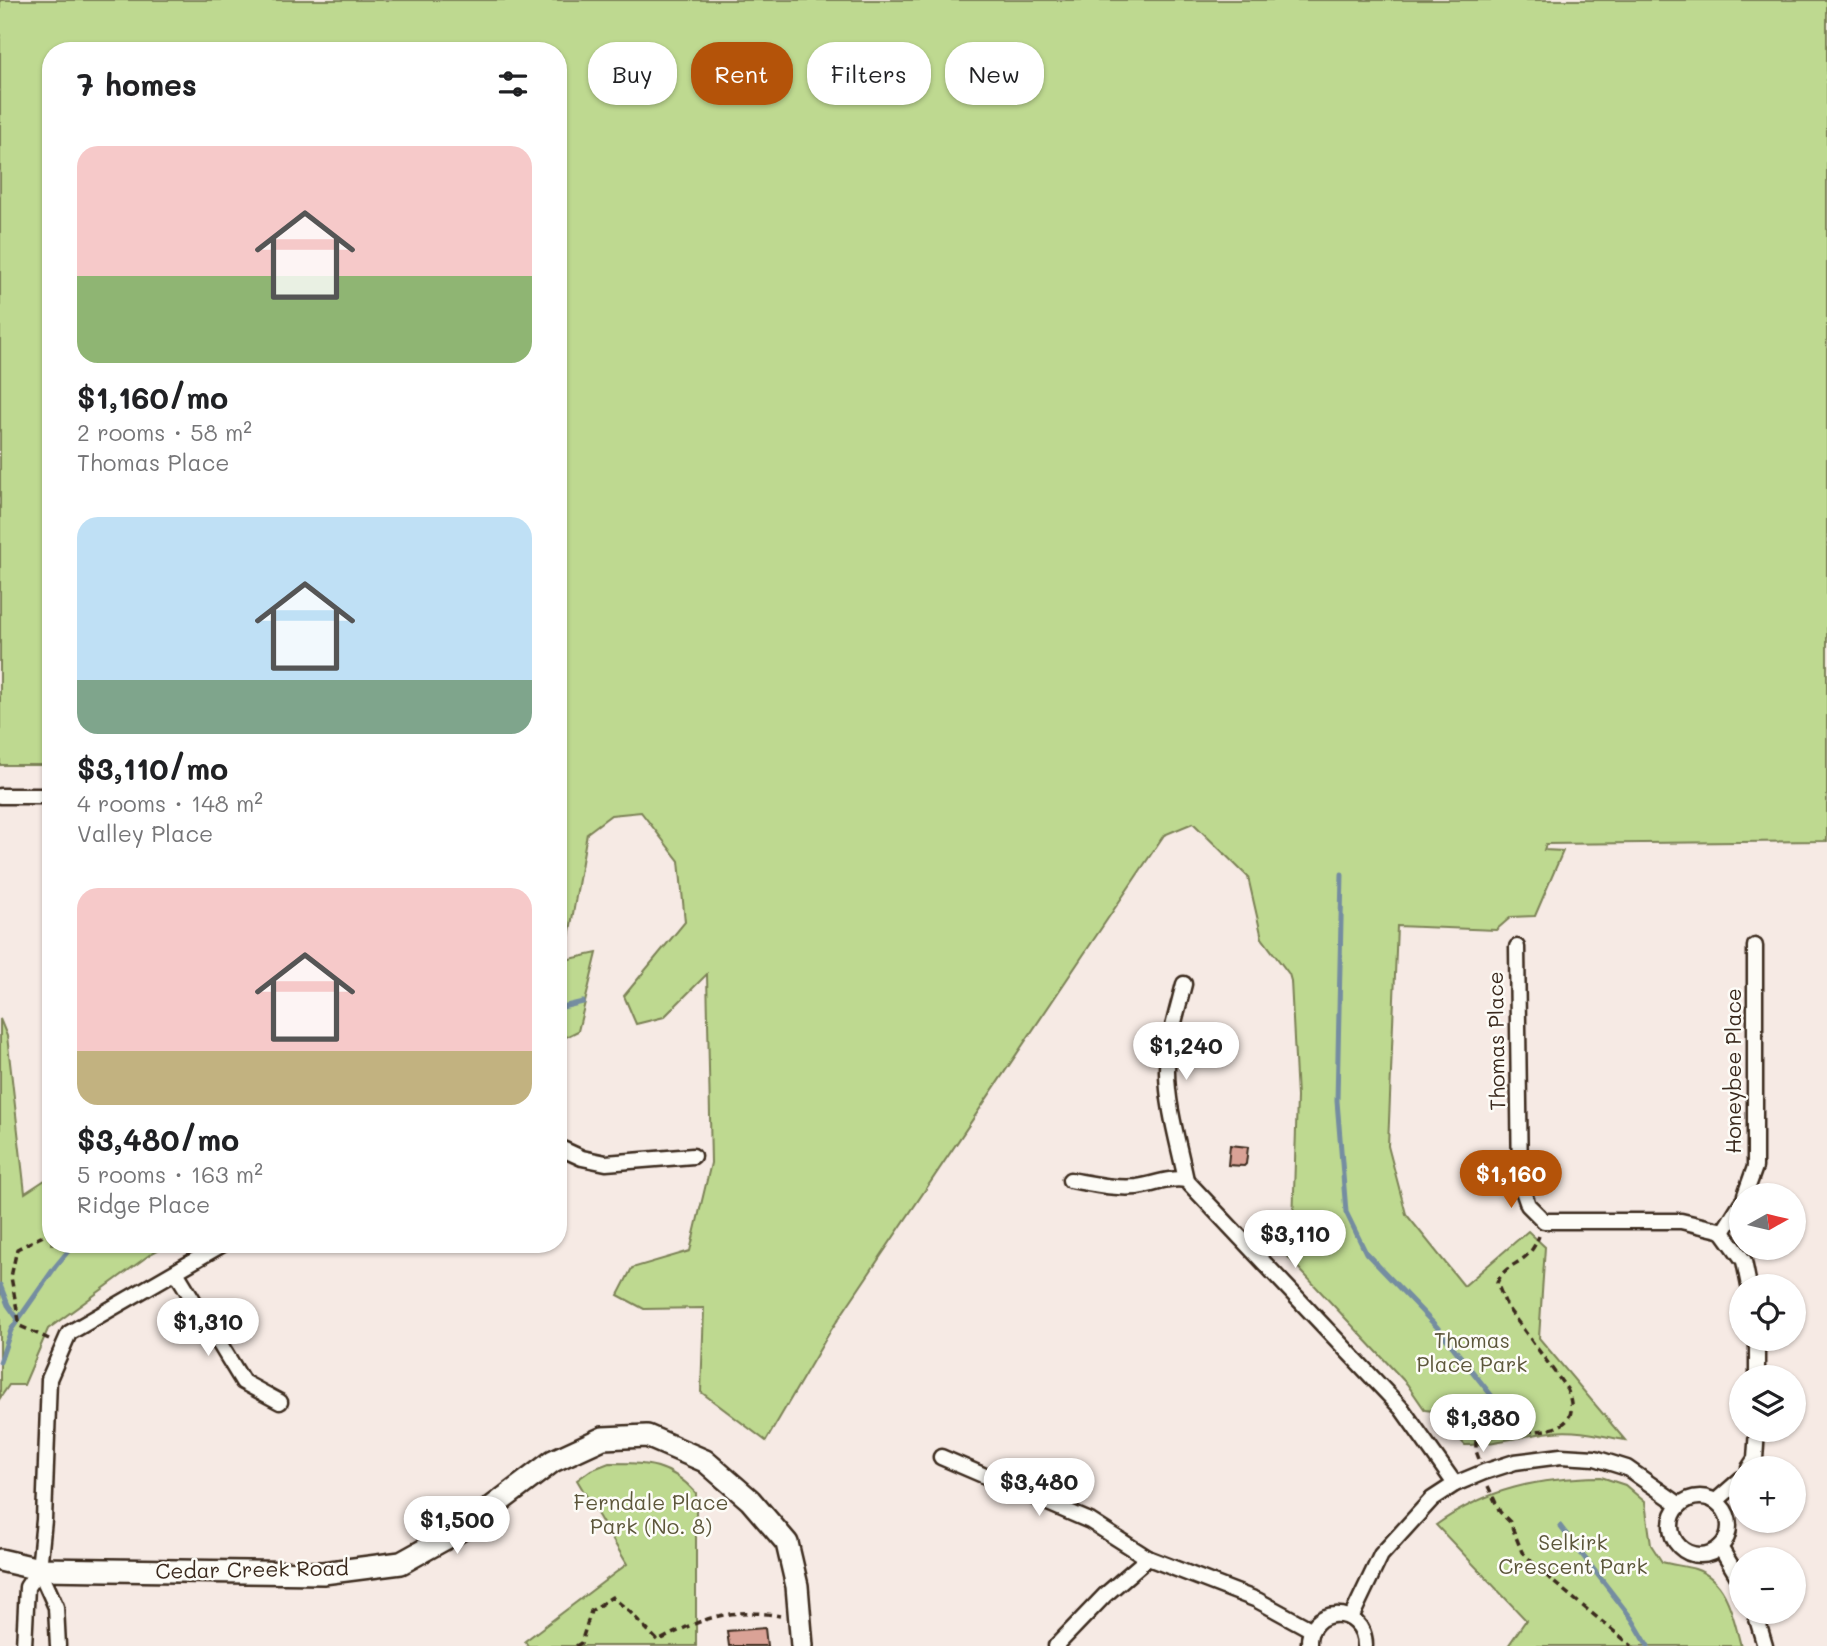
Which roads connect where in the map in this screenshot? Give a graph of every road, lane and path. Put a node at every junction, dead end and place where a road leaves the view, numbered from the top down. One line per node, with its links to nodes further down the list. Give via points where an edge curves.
1 (0, 796): 2 (street)
2 (42, 796)
3 (1755, 946): 10 (street, Honeybee Place, via 1755,1167)
4 (1517, 947): 11 (street, Thomas Place, via 1520,1182 1528,1205)
5 (1184, 984): 9 (street, via 1167,1070)
6 (567, 1151): 7 (street, via 606,1163)
7 (693, 1156)
8 (1070, 1180): 9 (street, via 1110,1188)
9 (1186, 1180): 22 (street, via 1402,1409)
10 (1749, 1183)
11 (1544, 1221): 13 (street, via 1681,1221); 21 (path, via 1533,1252 1501,1274 1497,1283 1507,1307 1561,1378 1572,1407 1564,1423 1547,1430 1476,1438)
12 (1729, 1222): 13 (street)
13 (1723, 1231): 17 (street, via 1744,1261)
14 (42, 1236): 18 (path, via 17,1249 11,1277 20,1326)
15 (208, 1253): 16 (street)
16 (176, 1272): 18 (street, via 69,1333); 19 (street, via 243,1382)
17 (1747, 1274)
18 (64, 1346): 30 (street, via 50,1379)
19 (280, 1402)
20 (941, 1457): 27 (street, via 1090,1521)
21 (1484, 1472): 22 (street); 25 (street, via 1561,1456 1595,1458 1627,1468); 43 (path, via 1522,1552)
22 (1455, 1484): 32 (street, via 1432,1499 1381,1555)
23 (1729, 1490): 24 (street)
24 (1716, 1501): 25 (street, via 1697,1496); 26 (street, via 1729,1523)
25 (1680, 1505): 26 (street, via 1674,1513 1672,1533 1683,1549 1702,1555)
26 (1720, 1548): 29 (street)
27 (1148, 1558): 34 (street, via 1257,1600); 40 (street)
28 (0, 1560): 30 (street, Cedar Creek Road)
29 (1729, 1563)
30 (40, 1569): 36 (street, via 27,1587); 37 (street, via 56,1607); 39 (street, Cedar Creek Road, via 323,1573 401,1563 466,1527 553,1461 603,1438 647,1436 705,1461 750,1500 787,1543 797,1586)
31 (780, 1616): 35 (path, via 731,1612 710,1617)
32 (1351, 1618): 34 (street, via 1328,1615); 42 (street, via 1363,1630)
33 (1759, 1624): 44 (street)
34 (1311, 1630): 41 (street)
35 (657, 1643): 38 (path, via 612,1597 592,1611)
36 (24, 1646)
37 (58, 1646)
38 (576, 1646)
39 (802, 1646)
40 (1056, 1646)
41 (1309, 1646)
42 (1366, 1646)
43 (1632, 1646)
44 (1765, 1646)

